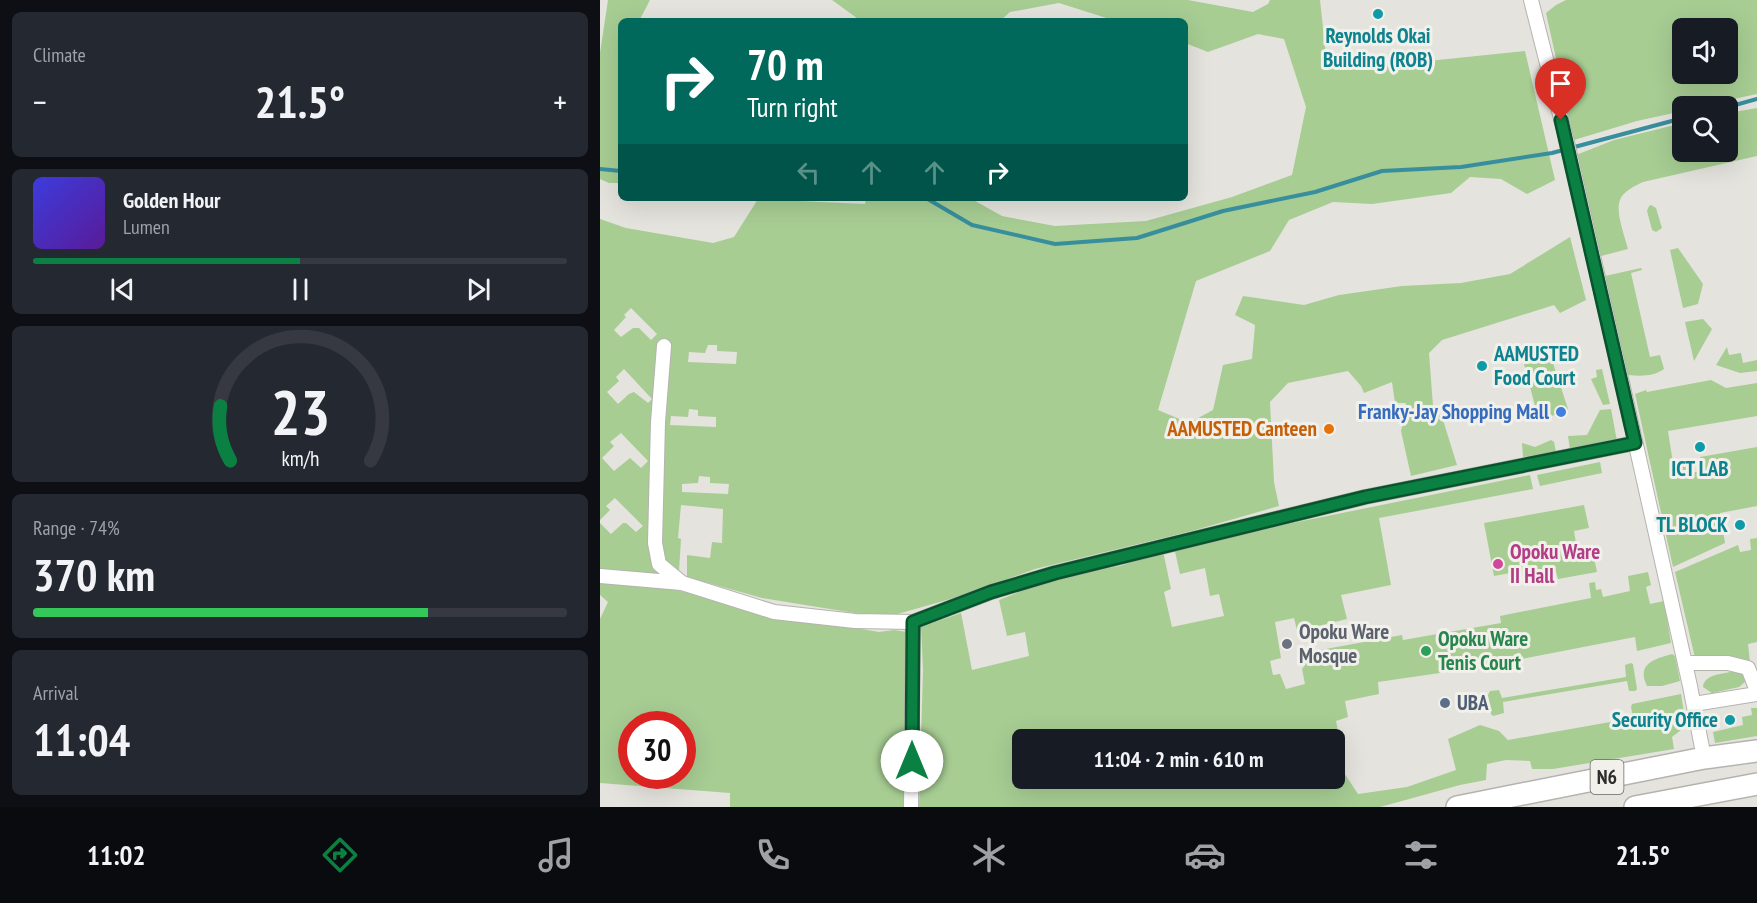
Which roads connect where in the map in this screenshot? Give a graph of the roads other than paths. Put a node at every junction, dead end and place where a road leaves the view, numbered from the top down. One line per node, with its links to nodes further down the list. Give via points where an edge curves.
1 (1532, 1): 3 (street)
2 (664, 346): 5 (street, via 655,543 659,564)
3 (1635, 443): 6 (street, via 1357,499 1055,573); 7 (street)
4 (600, 576): 5 (street)
5 (682, 583): 6 (street, via 774,612 855,621)
6 (913, 622): 13 (street)
7 (1685, 663): 8 (street, via 1728,663 1748,668); 9 (street)
8 (1757, 693): 9 (street)
9 (1694, 704): 11 (street)
10 (1757, 751): 11 (main road, N6)
11 (1704, 758): 14 (main road, N6)
12 (1757, 784): 15 (main road, N6)
13 (912, 807)
14 (1456, 807)
15 (1635, 807)

